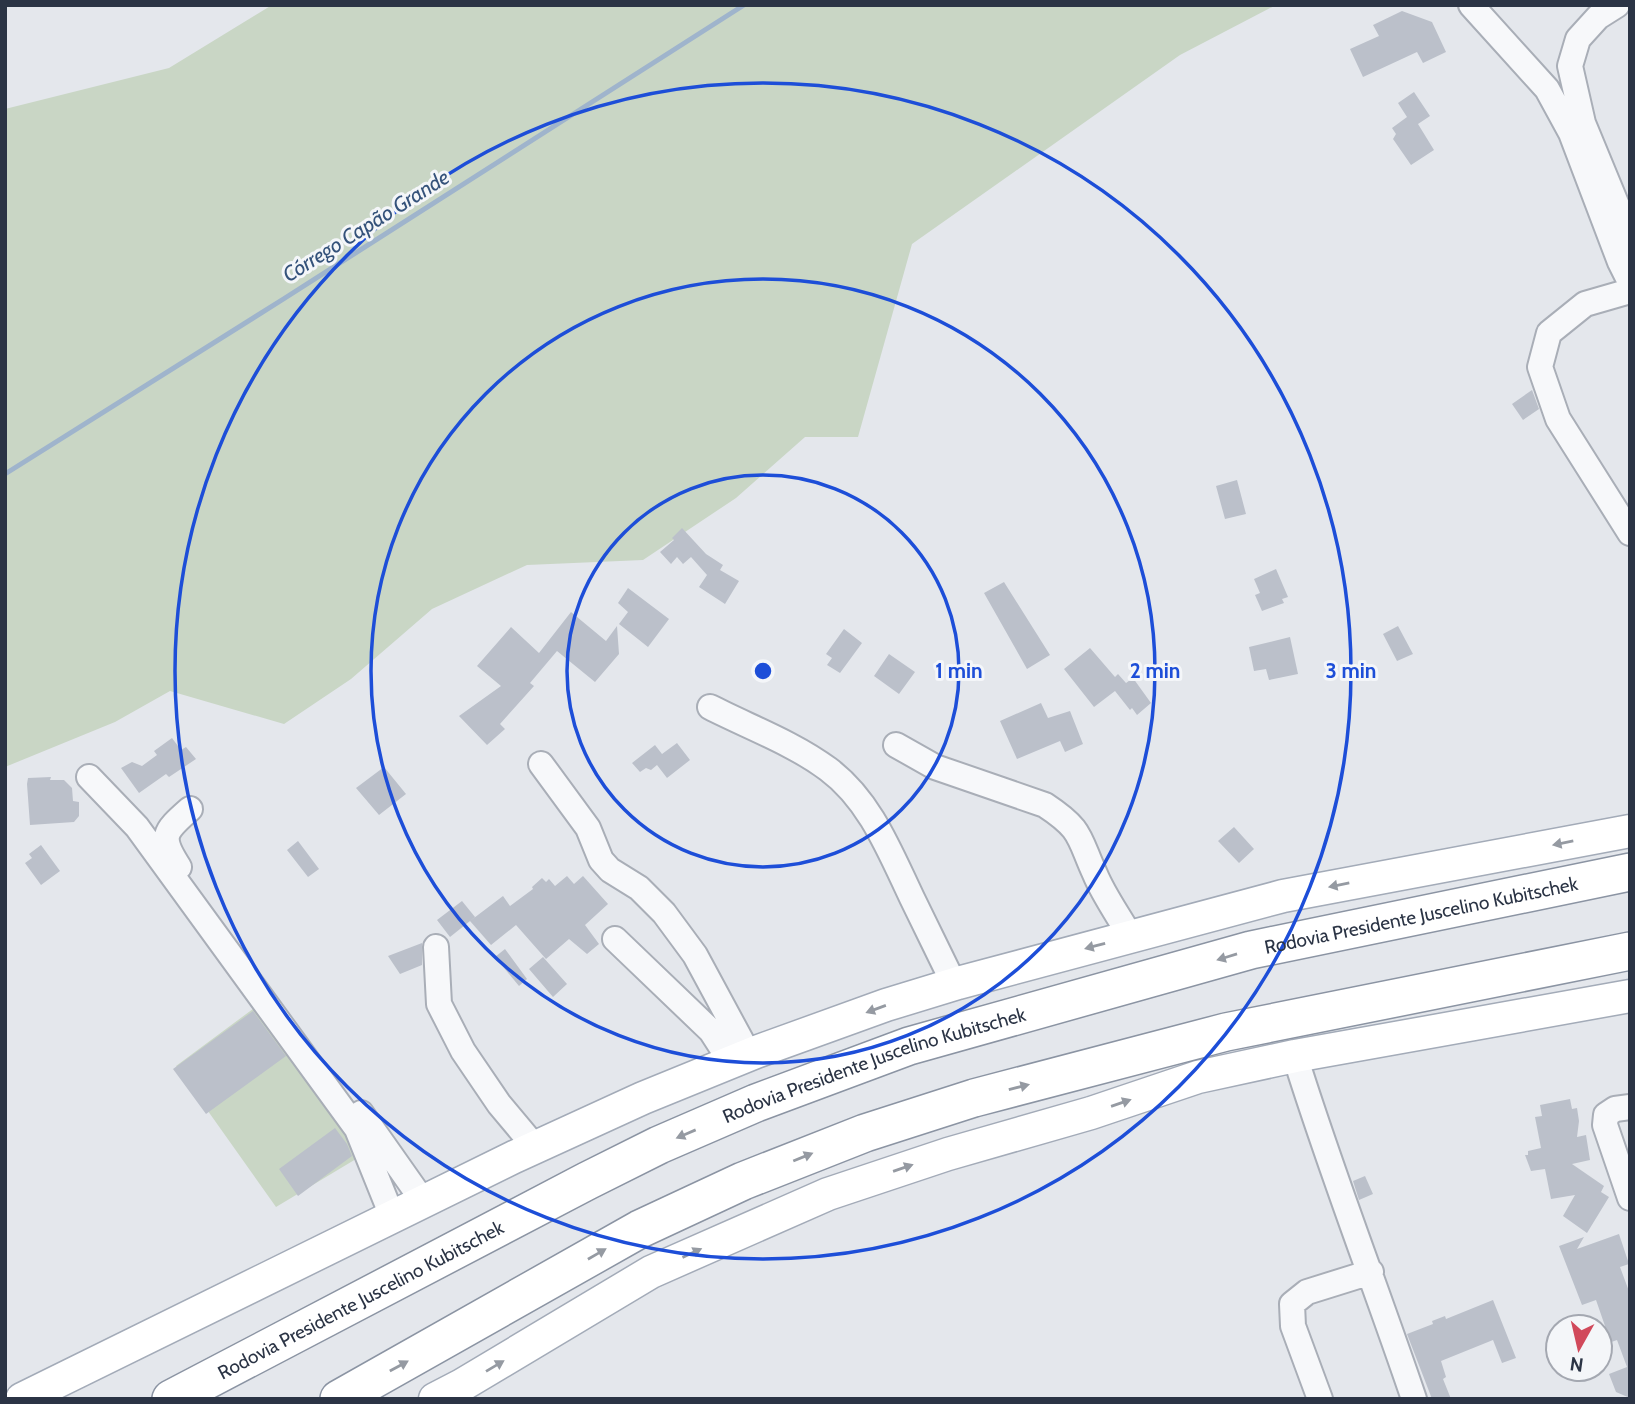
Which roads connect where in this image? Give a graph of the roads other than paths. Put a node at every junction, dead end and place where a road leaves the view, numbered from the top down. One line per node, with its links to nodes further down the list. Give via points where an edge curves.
1 (1471, 5): 4 (street, via 1547,89 1571,133)
2 (1617, 5): 3 (street, via 1578,39 1570,66 1583,123 1621,215)
3 (1630, 265)
4 (1630, 282)
5 (1630, 290): 6 (street, via 1585,304 1549,333 1540,367 1558,419)
6 (1630, 533)
7 (710, 707): 18 (street, via 814,760 853,792 873,819)
8 (896, 745): 14 (street, via 935,767 1045,805 1060,815 1081,837 1095,875)
9 (541, 764): 21 (street, via 588,828 601,860 648,897 695,955)
10 (89, 777): 26 (street, via 137,827 357,1129)
11 (190, 809): 25 (street, via 171,826 166,846)
12 (1630, 831): 14 (main road, one-way to 14, via 1283,896)
13 (1630, 872): 29 (highway, Rodovia Presidente Juscelino Kubitschek, one-way to 29, via 1251,950 909,1046 659,1145)
14 (1130, 936): 18 (main road, one-way to 18)
15 (615, 939): 21 (street)
16 (436, 947): 23 (street, via 439,1004 463,1051)
17 (1630, 951): 30 (highway, one-way to 17, via 640,1229 743,1181 865,1133 974,1098 1226,1032)
18 (954, 984): 21 (main road, one-way to 21)
19 (1630, 996): 20 (main road)
20 (1295, 1056): 27 (street); 31 (main road, one-way to 20, via 650,1272 828,1194 1198,1077)
21 (740, 1058): 23 (main road)
22 (1630, 1107): 24 (street, via 1606,1115 1605,1125)
23 (535, 1147): 25 (main road)
24 (1630, 1198)
25 (423, 1201): 26 (main road)
26 (392, 1216): 28 (main road)
27 (1371, 1272): 32 (street, via 1307,1292 1292,1304 1293,1326); 33 (street)
28 (22, 1399)
29 (171, 1399)
30 (339, 1399)
31 (435, 1399)
32 (1320, 1399)
33 (1414, 1399)

